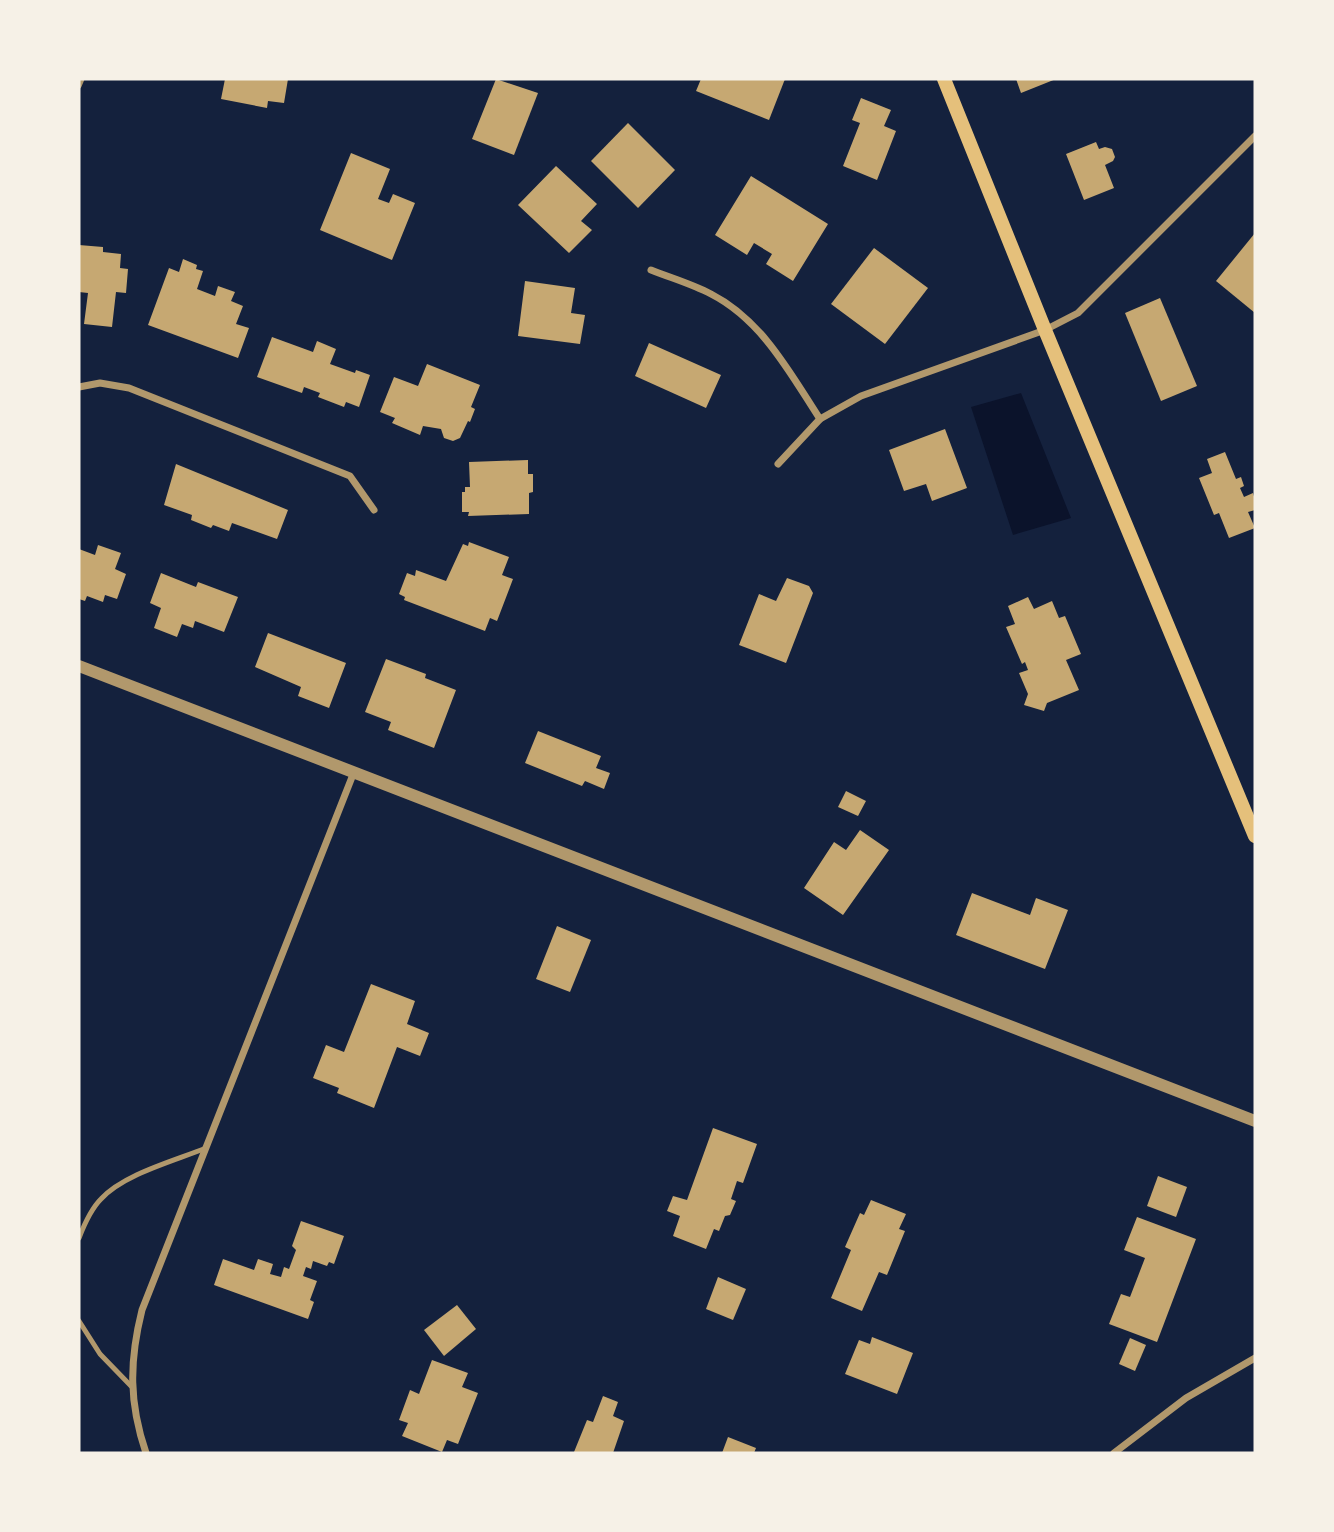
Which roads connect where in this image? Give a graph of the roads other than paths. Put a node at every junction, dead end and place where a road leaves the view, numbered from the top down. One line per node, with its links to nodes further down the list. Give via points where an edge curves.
1 (82, 79): 3 (lane)
2 (944, 79): 6 (main road)
3 (79, 86)
4 (1255, 136): 6 (street, via 1078,313)
5 (651, 270): 8 (street, via 711,293 747,319 776,352)
6 (1045, 330): 8 (street, via 861,396); 13 (main road)
7 (79, 387): 10 (street, via 100,383 128,387 350,476)
8 (820, 419): 9 (street)
9 (778, 464)
10 (374, 510)
11 (79, 666): 12 (street)
12 (354, 772): 14 (street); 15 (street)
13 (1255, 836)
14 (1255, 1121)
15 (206, 1148): 16 (lane, via 121,1183 100,1199); 19 (street, via 142,1310)
16 (79, 1238)
17 (79, 1321): 19 (lane, via 100,1354)
18 (1255, 1358): 21 (street, via 1186,1398)
19 (131, 1386): 20 (street)
20 (146, 1453)
21 (1114, 1453)

